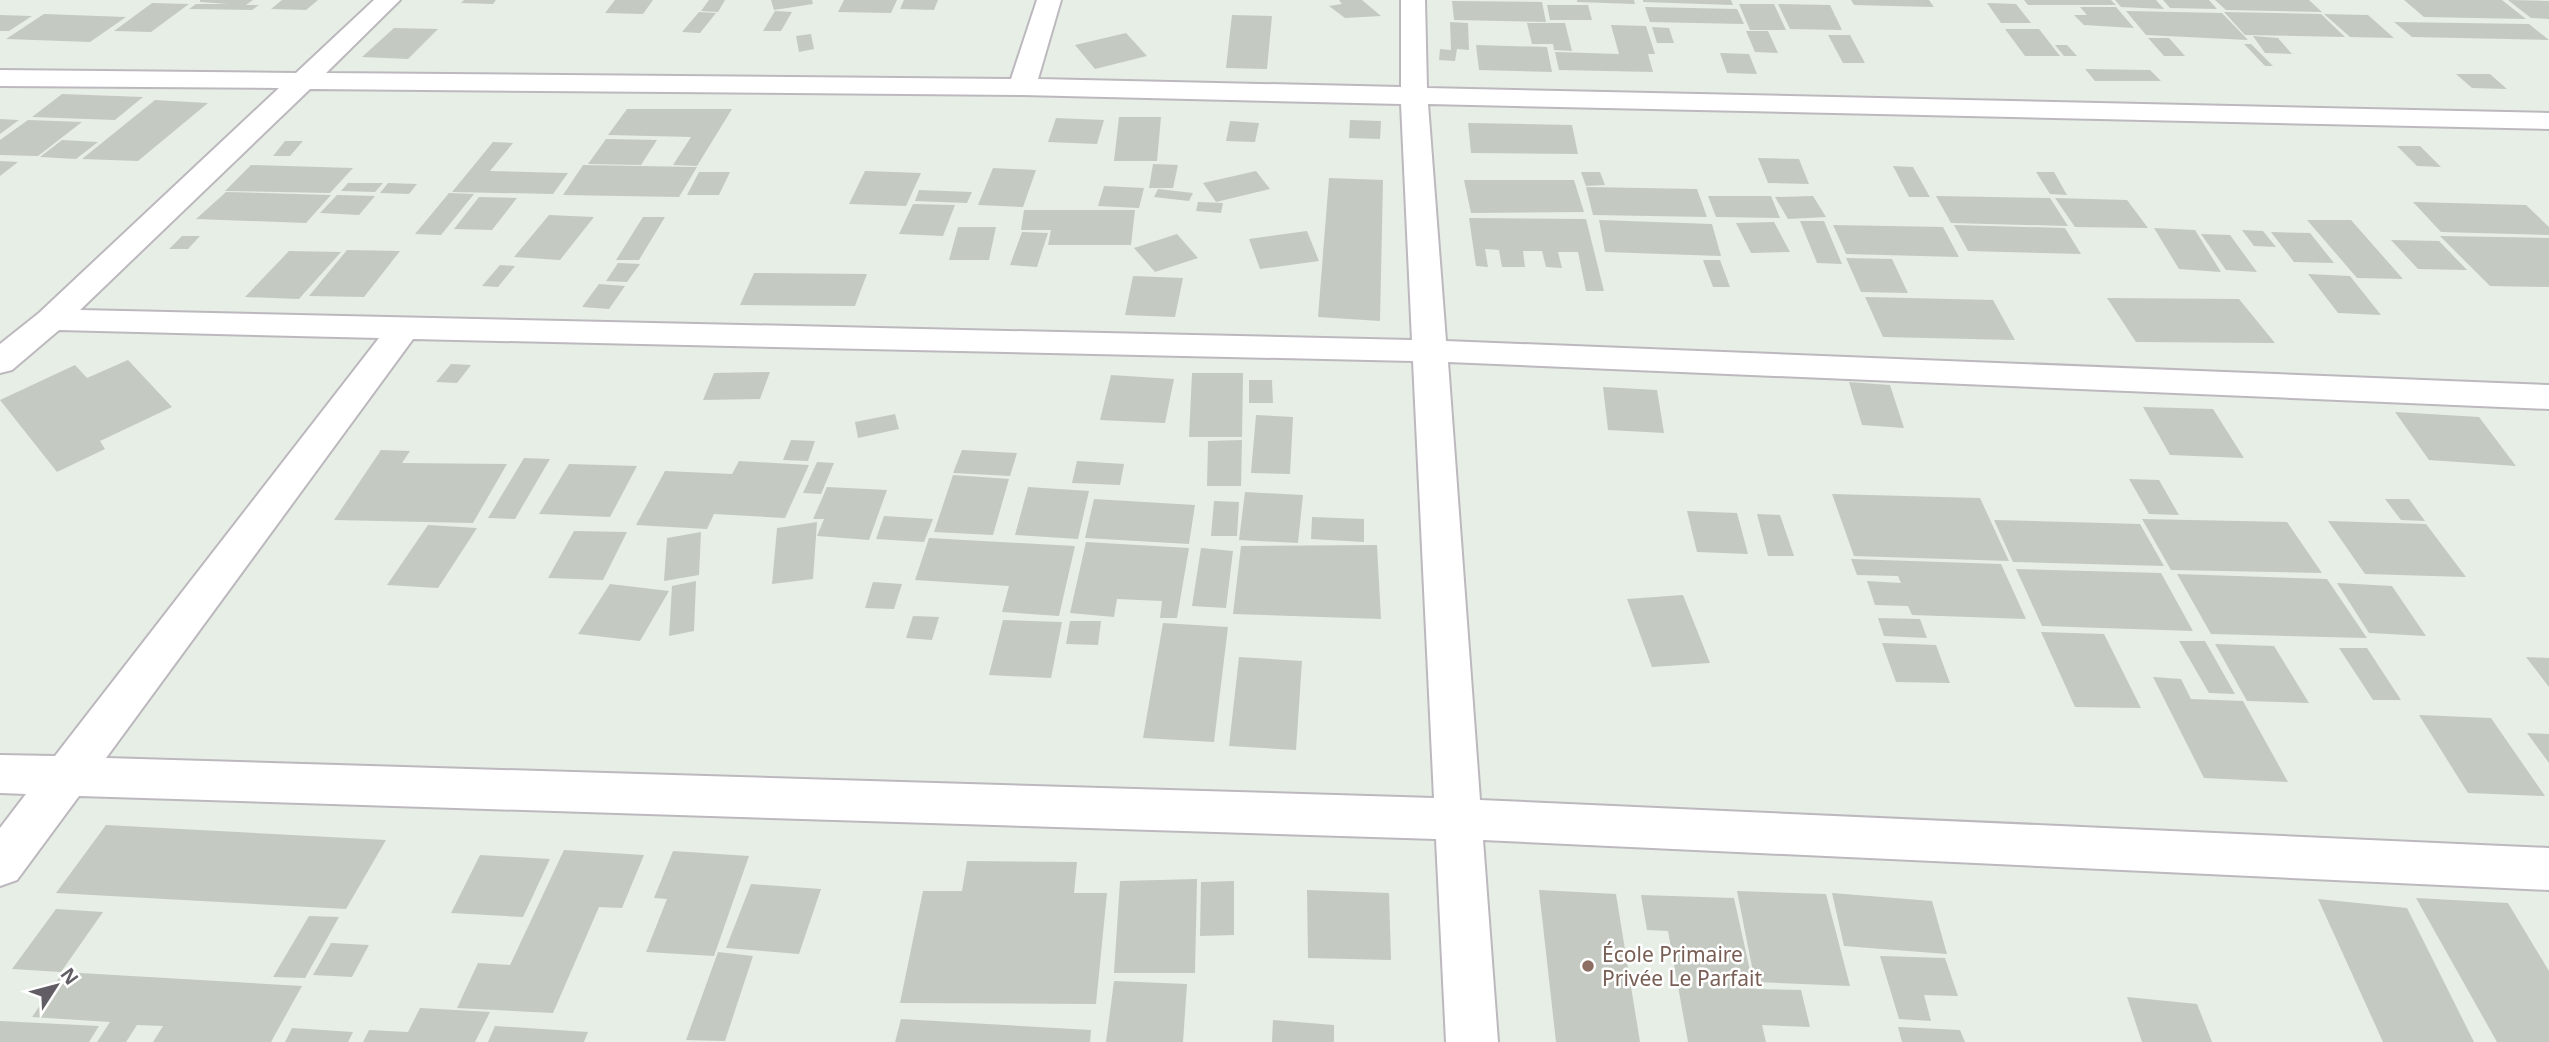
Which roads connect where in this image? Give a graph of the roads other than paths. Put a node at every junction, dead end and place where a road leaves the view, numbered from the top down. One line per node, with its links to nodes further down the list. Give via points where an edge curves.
1 (388, 0): 5 (street)
2 (1049, 0): 6 (street)
3 (1413, 0): 7 (street)
4 (0, 78): 5 (street)
5 (306, 79): 6 (street); 9 (street)
6 (1022, 87): 7 (street)
7 (1415, 94): 8 (street); 11 (street)
8 (2549, 121)
9 (51, 320): 10 (street); 12 (street)
10 (404, 328): 11 (street); 15 (street)
11 (1430, 351): 13 (street); 16 (street)
12 (0, 362)
13 (2549, 397)
14 (0, 774): 15 (street)
15 (67, 776): 16 (street); 17 (street)
16 (1458, 820): 18 (street); 19 (street)
17 (0, 865)
18 (2549, 869)
19 (1472, 1042)

